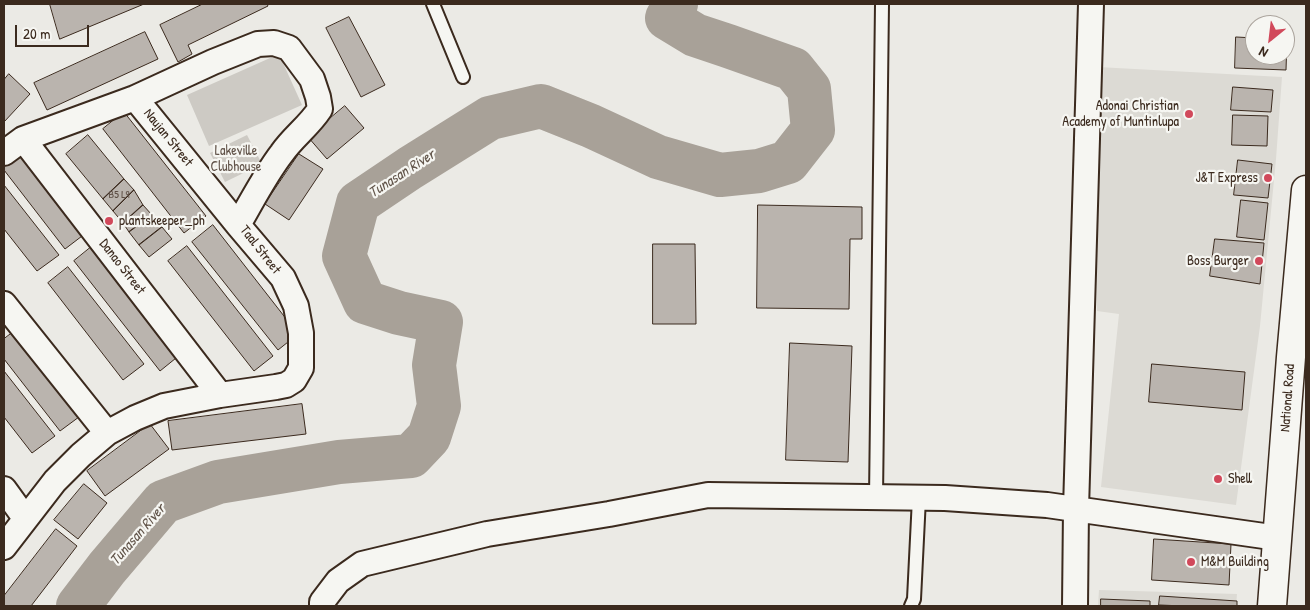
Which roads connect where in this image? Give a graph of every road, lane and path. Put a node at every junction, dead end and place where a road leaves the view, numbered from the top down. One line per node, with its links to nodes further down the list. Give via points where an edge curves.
1 (433, 4): 4 (lane)
2 (882, 4): 14 (lane)
3 (1091, 4): 16 (street)
4 (463, 77)
5 (136, 98): 6 (street, Taal Street); 9 (street, Naujan Street); 9 (street, Taal Street, via 258,44 274,43 289,48 312,79 320,110 281,153)
6 (23, 139): 7 (street, Taal Street); 11 (street, Danao Street)
7 (4, 153)
8 (1306, 190): 18 (highway, National Road)
9 (238, 225): 11 (street, Taal Street, via 283,278 296,306 301,333 301,368 294,380 286,385)
10 (4, 304): 12 (street)
11 (220, 395): 12 (street, Taal Street, via 164,406)
12 (108, 433): 17 (street, Taal Street, via 55,481)
13 (4, 489): 17 (street)
14 (876, 497): 15 (street); 20 (street, via 708,495 487,534 362,564 338,581)
15 (919, 498): 16 (street); 21 (lane)
16 (1076, 509): 18 (street); 22 (street)
17 (25, 518): 19 (street, Taal Street)
18 (1278, 538): 23 (highway, National Road)
19 (4, 547)
20 (322, 606)
21 (911, 606)
22 (1074, 606)
23 (1272, 606)

